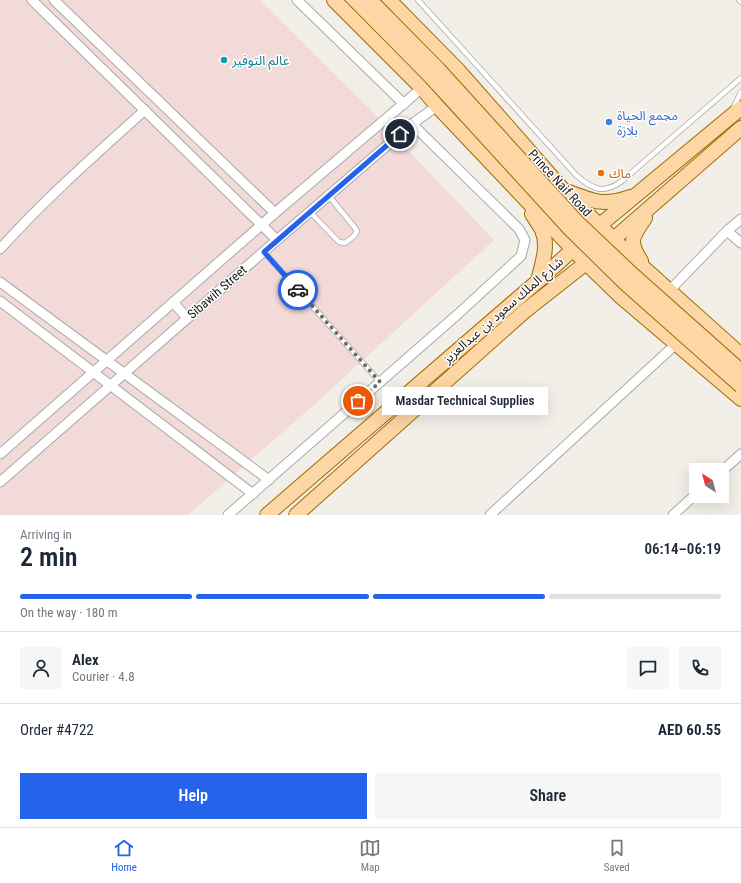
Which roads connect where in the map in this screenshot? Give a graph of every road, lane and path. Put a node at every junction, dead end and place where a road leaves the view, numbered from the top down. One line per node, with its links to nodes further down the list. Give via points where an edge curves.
1 (32, 0): 15 (street)
2 (54, 0): 25 (street)
3 (297, 0): 12 (street)
4 (334, 0): 10 (main road)
5 (355, 0): 54 (main road, bridge, via 431,77 570,229 625,283)
6 (370, 0): 49 (main road, bridge, via 438,69 577,222)
7 (389, 0): 19 (main road, Prince Naif Road, via 458,70)
8 (418, 0): 9 (lane, via 576,175 594,188 604,190 614,187)
9 (741, 78)
10 (422, 88): 12 (street, Sibawih Street); 13 (main road)
11 (741, 92): 16 (lane)
12 (404, 104): 25 (street, Sibawih Street)
13 (437, 106): 17 (street, Sibawih Street); 20 (main road)
14 (741, 108): 16 (main road, شارع الملك سعود بن عبدالعزيز)
15 (145, 110): 27 (street); 34 (street, via 73,175)
16 (729, 118): 22 (main road, شارع الملك سعود بن عبدالعزيز)
17 (412, 124): 21 (street, Sibawih Street); 52 (street, via 519,229 525,240 521,256)
18 (741, 128): 23 (main road, شارع الملك سعود بن عبدالعزيز)
19 (564, 190): 22 (main road, via 594,202 616,202); 28 (main road, Prince Naif Road)
20 (518, 191): 33 (main road); 38 (main road, via 542,230 546,242)
21 (329, 196): 24 (street, Sibawih Street); 24 (lane, via 357,231 354,236 345,243 339,242)
22 (634, 196): 28 (main road, شارع الملك سعود بن عبدالعزيز)
23 (655, 203): 30 (main road, شارع الملك سعود بن عبدالعزيز); 37 (main road, via 632,240 633,249)
24 (310, 212): 31 (street, Sibawih Street)
25 (275, 213): 27 (street, Sibawih Street)
26 (741, 219): 29 (street)
27 (262, 225): 31 (street); 43 (street, Sibawih Street)
28 (600, 225): 30 (main road, Prince Naif Road); 33 (main road, شارع الملك سعود بن عبدالعزيز)
29 (727, 232): 32 (street); 40 (street)
30 (613, 239): 36 (main road, شارع الملك سعود بن عبدالعزيز); 37 (main road, Prince Naif Road)
31 (277, 240): 35 (street, Sibawih Street)
32 (741, 243)
33 (573, 248): 36 (main road); 38 (main road, شارع الملك سعود بن عبدالعزيز)
34 (0, 249)
35 (264, 252): 45 (street, Sibawih Street); 52 (lane)
36 (586, 263): 41 (main road); 44 (main road, شارع الملك سعود بن عبدالعزيز)
37 (645, 269): 40 (main road, Prince Naif Road)
38 (538, 281): 65 (main road, شارع الملك سعود بن عبدالعزيز)
39 (0, 282): 48 (street)
40 (670, 290): 47 (main road, Prince Naif Road)
41 (621, 297): 44 (main road, via 587,276 579,276); 46 (main road)
42 (0, 301): 50 (street)
43 (174, 302): 45 (street); 48 (street, Sibawih Street)
44 (525, 311): 66 (main road, شارع الملك سعود بن عبدالعزيز)
45 (187, 318): 51 (street, Sibawih Street)
46 (676, 344): 55 (main road); 67 (street)
47 (741, 355)
48 (107, 361): 50 (street, Sibawih Street); 51 (street)
49 (741, 371)
50 (93, 372): 53 (street); 56 (street, Sibawih Street)
51 (124, 373): 53 (street, Sibawih Street); 59 (street)
52 (380, 382): 59 (street)
53 (110, 385): 60 (street, Sibawih Street); 61 (street)
54 (741, 386)
55 (741, 399)
56 (0, 454)
57 (741, 454): 58 (street)
58 (729, 465)
59 (269, 480): 61 (street)
60 (0, 482)
61 (253, 494): 64 (street)
62 (689, 501): 63 (street)
63 (675, 514)
64 (228, 515)
65 (267, 515)
66 (296, 515)
67 (490, 515)

